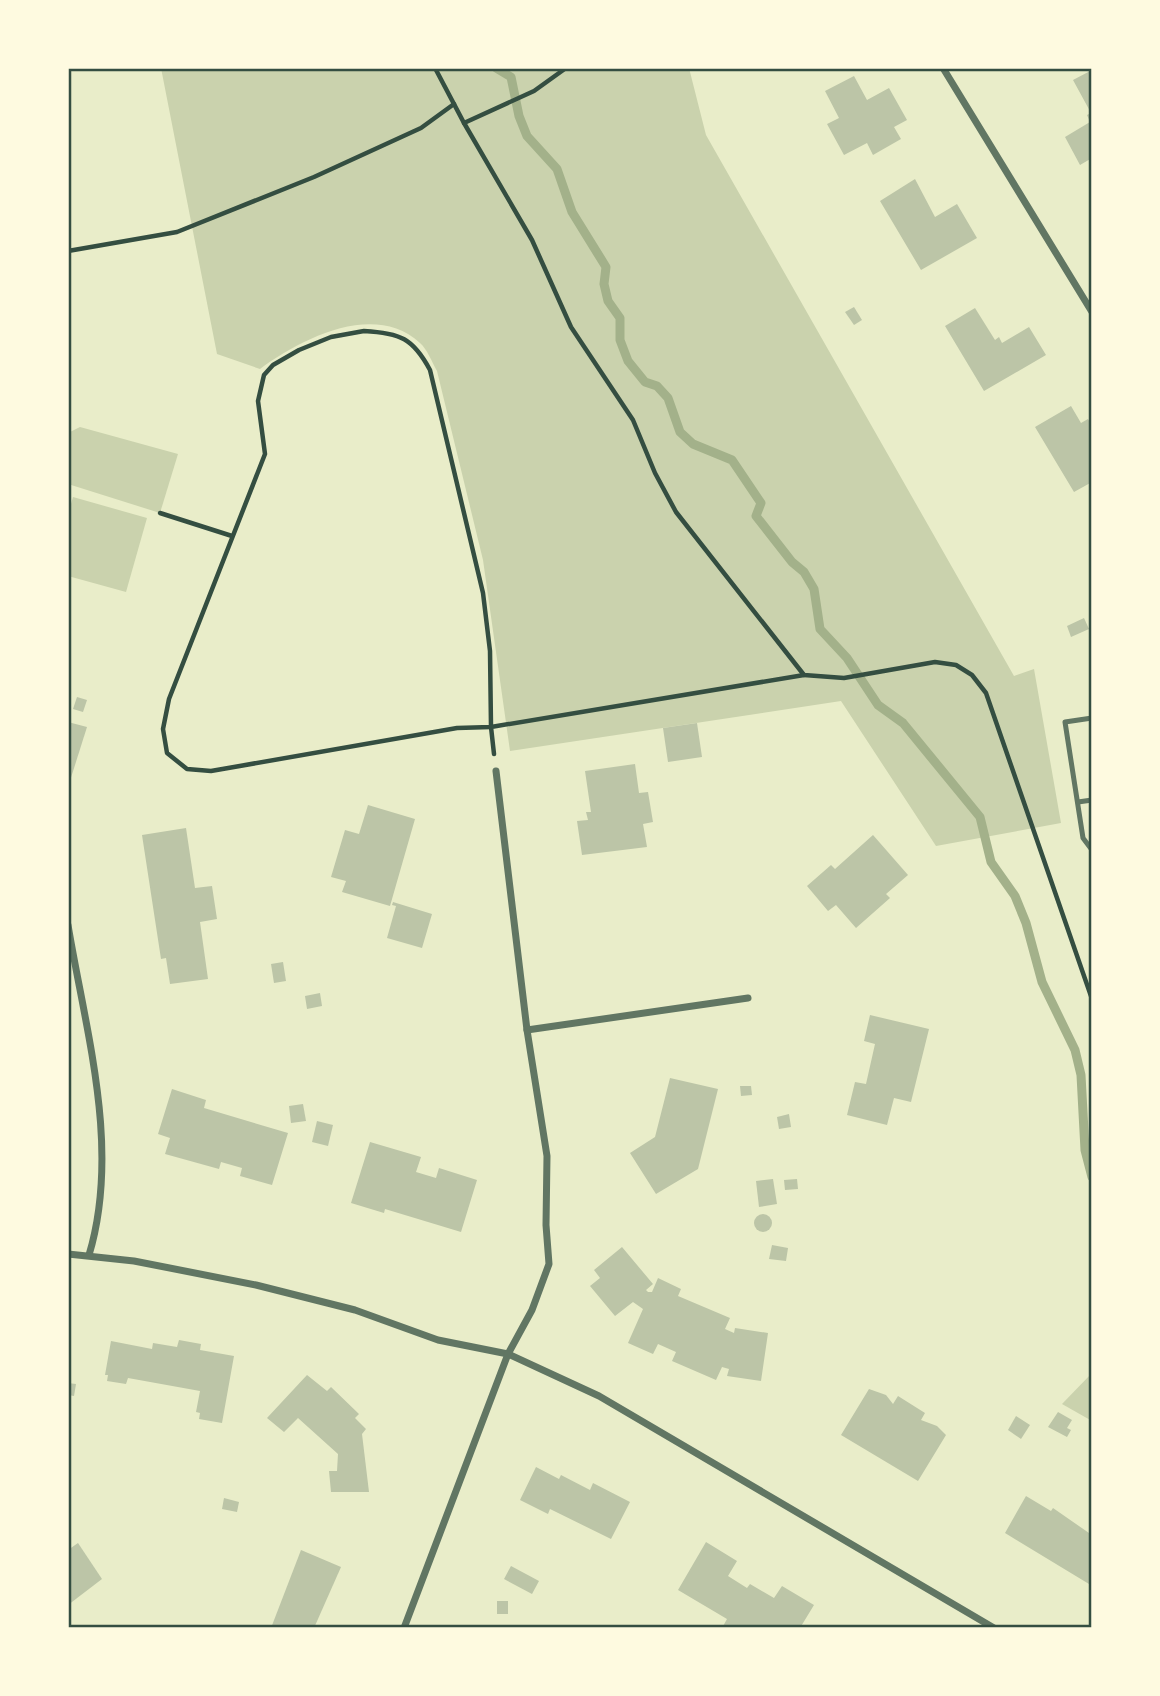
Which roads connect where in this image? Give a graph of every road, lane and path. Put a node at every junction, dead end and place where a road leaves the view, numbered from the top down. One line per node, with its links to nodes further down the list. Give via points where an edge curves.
1 (435, 68): 4 (path)
2 (566, 68): 5 (path, via 534,91)
3 (943, 68): 7 (street)
4 (454, 104): 5 (path); 6 (path, via 421,128 177,232)
5 (464, 123): 10 (path, via 532,240 571,327 634,420 676,512)
6 (68, 251)
7 (1092, 312)
8 (160, 513): 9 (path)
9 (232, 536): 12 (path, via 169,699 163,729 167,753 187,769 211,771 457,728); 12 (path, via 265,454 258,401 264,375 273,365 331,337 365,331 392,333 418,347 430,370 483,593 490,651)
10 (804, 675): 12 (path); 19 (path, via 844,678 935,662 956,665 972,675 986,693)
11 (1092, 718): 15 (lane, via 1065,722)
12 (491, 727): 13 (path)
13 (496, 771): 20 (street)
14 (1092, 800): 15 (lane)
15 (1078, 802): 16 (lane, via 1083,838)
16 (1092, 850)
17 (68, 925): 22 (street, via 102,1126 102,1195)
18 (748, 998): 20 (street)
19 (1092, 999)
20 (527, 1030): 23 (street, via 547,1156 550,1265)
21 (68, 1254): 22 (street)
22 (89, 1255): 23 (street, via 256,1285 355,1310 438,1340)
23 (508, 1354): 24 (street); 25 (street, via 599,1396)
24 (404, 1628)
25 (994, 1628)

